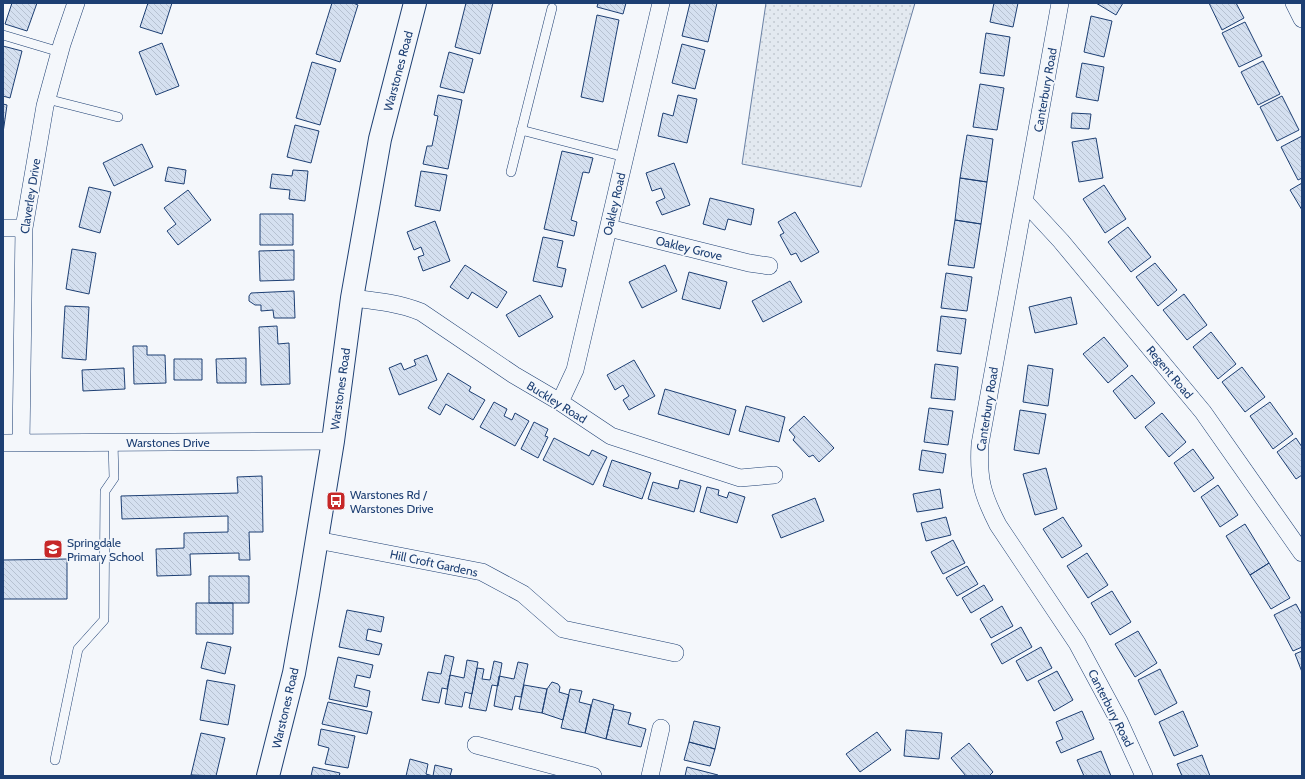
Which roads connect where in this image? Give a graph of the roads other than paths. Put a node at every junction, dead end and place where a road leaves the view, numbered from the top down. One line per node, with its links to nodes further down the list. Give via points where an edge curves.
1 (76, 3): 9 (street, Claverley Drive)
2 (415, 3): 20 (street, Warstones Road, via 380,138)
3 (661, 3): 13 (street, Oakley Road)
4 (1060, 3): 15 (street, Canterbury Road)
5 (1294, 3): 7 (street)
6 (552, 8): 12 (lane)
7 (1302, 19)
8 (3, 35): 9 (lane)
9 (60, 52): 10 (street, Claverley Drive)
10 (47, 99): 11 (lane); 17 (street, Claverley Drive)
11 (118, 117)
12 (521, 130): 13 (lane); 14 (lane)
13 (625, 157): 18 (street, Oakley Road)
14 (511, 172)
15 (1024, 201): 28 (street, Regent Road, via 1203,412); 36 (street, Canterbury Road, via 980,444 981,482 998,525 1077,643 1116,714)
16 (3, 228): 17 (street)
17 (24, 228): 25 (street, Claverley Drive)
18 (609, 228): 19 (street, Oakley Grove); 21 (street, Oakley Road, via 575,370)
19 (769, 266)
20 (352, 298): 21 (street, Buckley Road, via 388,302 422,312 514,375); 22 (street, Warstones Road)
21 (560, 402): 26 (street, Buckley Road, via 611,436 740,478)
22 (333, 441): 23 (street, Warstones Drive); 27 (street, Warstones Road)
23 (113, 442): 25 (street, Warstones Drive); 32 (lane, via 114,478 105,491 104,620 78,649)
24 (3, 443): 25 (street, Warstones Drive)
25 (21, 443)
26 (774, 475)
27 (317, 540): 29 (street, Hill Croft Gardens, via 482,572 523,594 563,629); 33 (street, Warstones Road, via 294,673)
28 (1302, 553)
29 (675, 653)
30 (661, 728): 35 (street)
31 (476, 745): 34 (street)
32 (55, 760)
33 (268, 776)
34 (593, 776)
35 (650, 776)
36 (1144, 776)

